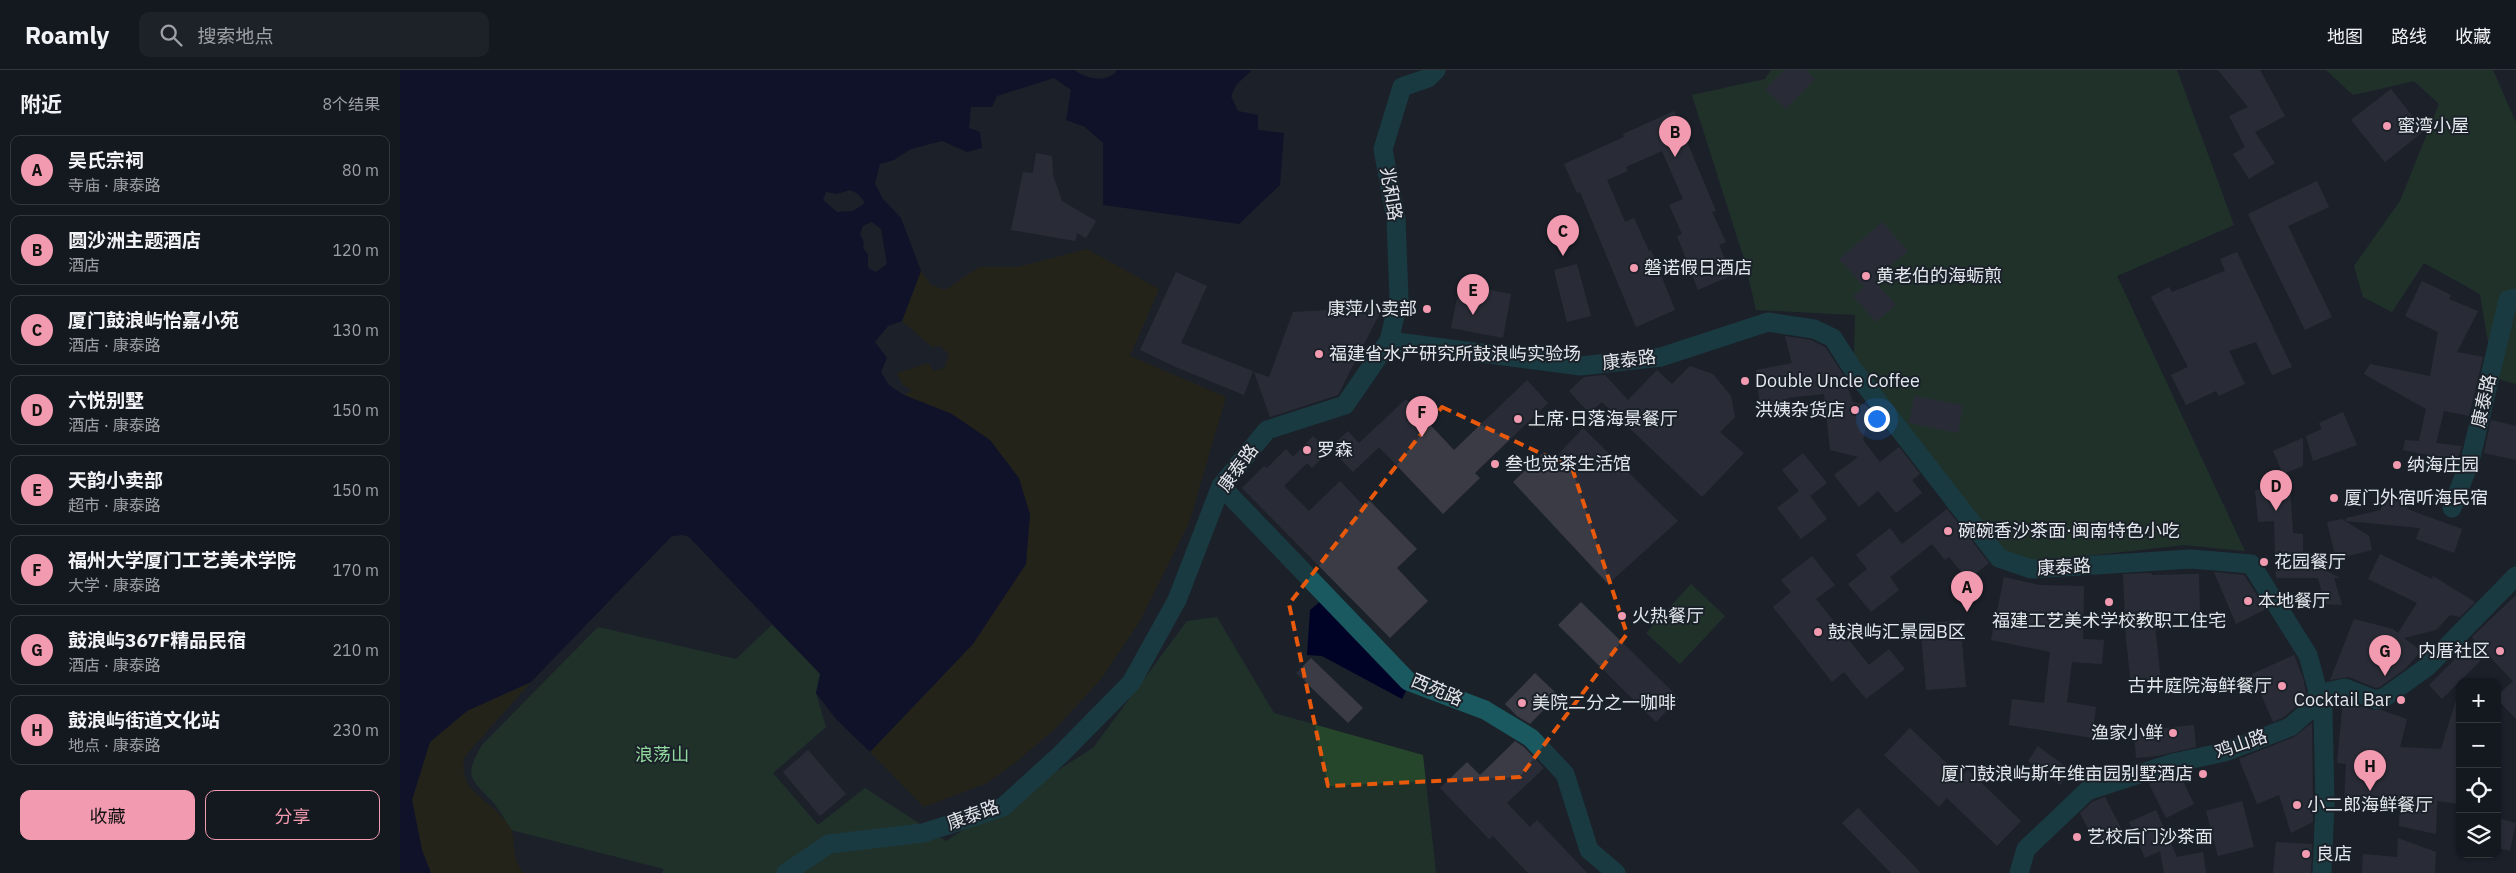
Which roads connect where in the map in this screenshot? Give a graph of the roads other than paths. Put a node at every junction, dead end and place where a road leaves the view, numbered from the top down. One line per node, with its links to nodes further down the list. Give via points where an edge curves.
1 (1436, 70): 3 (street, 兆和路, via 1428,78 1402,88 1383,149 1396,219 1399,299)
2 (2516, 298): 5 (street, 康泰路, via 2508,300 2470,461)
3 (1389, 341): 4 (street, 康泰路, via 1345,405 1267,430); 7 (street, 康泰路, via 1581,366 1661,357 1768,322 1814,329 1833,338 1852,368 1999,558 2031,569 2191,558 2251,564 2308,655)
4 (1221, 486): 8 (street, 康泰路, via 1177,600 1131,683 1003,807 923,833 829,844); 9 (street, 西苑路, via 1408,681 1485,710 1531,738 1565,774 1589,850)
5 (2452, 508)
6 (2516, 576): 7 (street, via 2427,667 2385,698 2376,700 2345,688)
7 (2318, 697): 10 (street, 鸡山路, via 2290,727 2234,748 2087,790 2026,849); 11 (street, 康泰路, via 2323,710 2325,804)
8 (786, 873)
9 (1616, 873)
10 (2019, 873)
11 (2322, 873)

